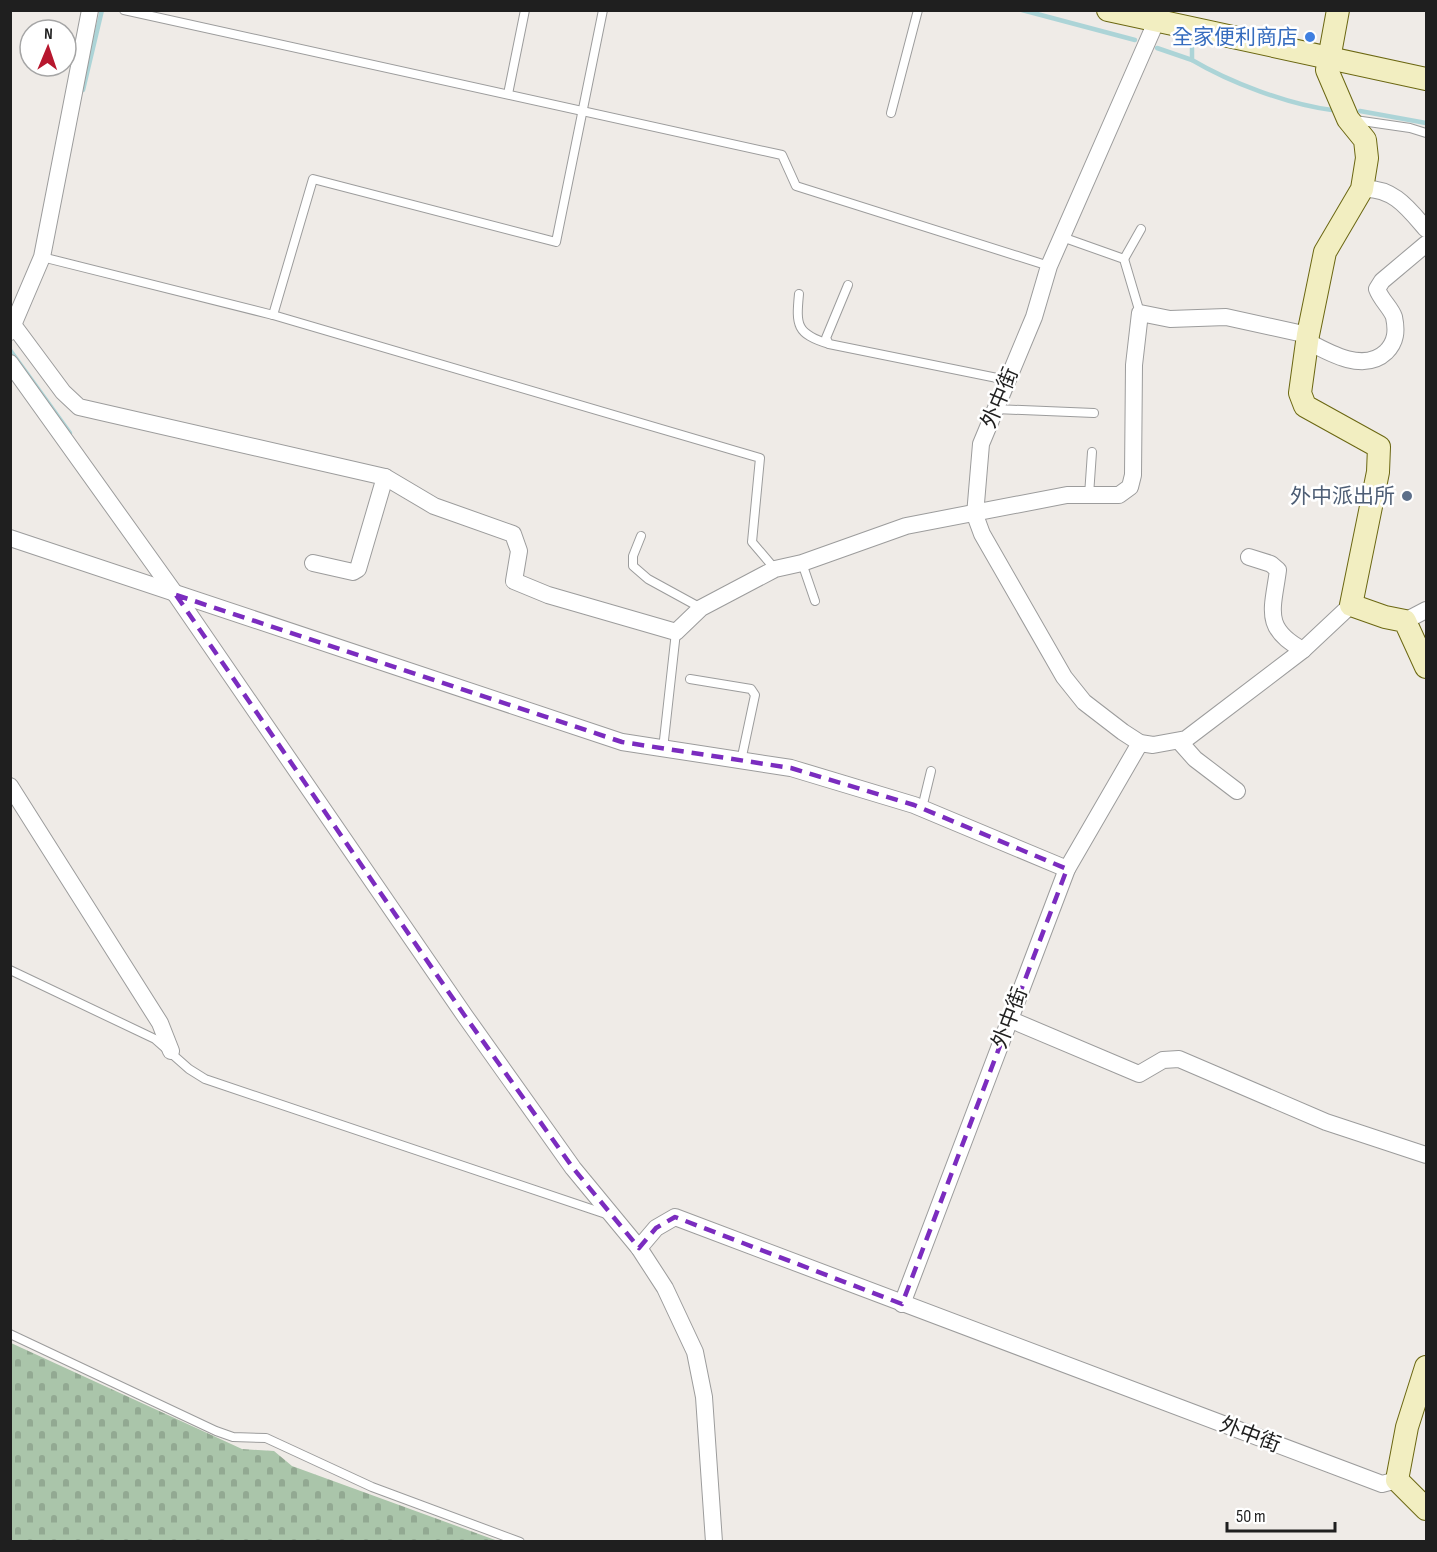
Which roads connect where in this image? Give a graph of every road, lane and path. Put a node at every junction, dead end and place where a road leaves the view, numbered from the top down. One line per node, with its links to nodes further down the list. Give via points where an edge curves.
1 (90, 10): 21 (street)
2 (124, 10): 11 (lane)
3 (525, 10): 11 (lane)
4 (603, 10): 12 (lane)
5 (918, 10): 13 (lane)
6 (1108, 10): 8 (street)
7 (1338, 10): 9 (street)
8 (1156, 22): 9 (street); 19 (street, 外中街)
9 (1327, 58): 10 (street); 14 (street, via 1327,70)
10 (1426, 79)
11 (508, 94): 12 (lane)
12 (582, 111): 23 (lane, via 782,155 796,186); 27 (lane, via 556,242 313,179)
13 (891, 113)
14 (1348, 119): 15 (lane); 16 (street, via 1365,140 1367,158)
15 (1426, 133)
16 (1362, 189): 18 (street, via 1390,192); 29 (street, via 1325,252)
17 (1141, 229): 22 (lane)
18 (1426, 229)
19 (1062, 237): 22 (lane); 23 (street, 外中街)
20 (1426, 244): 29 (street, via 1377,289 1393,314 1395,332 1393,345 1382,356 1370,361 1350,360 1327,352)
21 (42, 257): 27 (lane); 28 (street)
22 (1125, 259): 26 (lane)
23 (1049, 266): 32 (street, 外中街, via 1034,317)
24 (848, 285): 30 (lane, via 826,338)
25 (799, 294): 30 (lane, via 796,318 800,330)
26 (1140, 313): 29 (street, via 1170,320 1226,317); 37 (street, via 1134,365 1130,487 1119,495)
27 (273, 315): 44 (lane, via 760,458 752,542)
28 (12, 329): 36 (street, via 79,407)
29 (1308, 338): 47 (street, via 1300,393 1305,406 1379,447 1378,472)
30 (829, 344): 32 (lane)
31 (10, 363): 45 (street)
32 (1008, 380): 33 (street, 外中街)
33 (995, 409): 34 (lane); 38 (street, 外中街, via 981,444)
34 (1094, 414)
35 (1092, 452): 37 (lane)
36 (386, 477): 42 (street, via 358,569 353,572); 51 (street, via 434,506 513,534 519,551 514,581 548,595)
37 (1089, 495): 38 (street, via 1067,495)
38 (975, 515): 43 (street, via 906,526); 56 (street, 外中街, via 1064,678 1084,702)
39 (641, 536): 48 (lane, via 633,567)
40 (10, 538): 45 (street)
41 (1249, 557): 52 (street, via 1278,570 1271,614 1275,626 1289,642)
42 (313, 562)
43 (802, 563): 44 (street); 46 (lane)
44 (776, 569): 48 (street)
45 (176, 595): 57 (street, via 539,717 622,742); 68 (street, via 465,1016 573,1168)
46 (815, 601)
47 (1352, 605): 50 (street); 52 (street)
48 (700, 608): 51 (street)
49 (1426, 610): 50 (street)
50 (1405, 621): 53 (street)
51 (676, 632): 57 (lane)
52 (1303, 650): 55 (street)
53 (1426, 667)
54 (690, 679): 58 (lane, via 751,689 754,695)
55 (1179, 741): 56 (street, via 1153,745); 61 (street, via 1194,759)
56 (1140, 742): 63 (street, 外中街)
57 (663, 749): 58 (street)
58 (741, 761): 62 (street, via 791,768)
59 (931, 771): 62 (lane)
60 (10, 786): 66 (street, via 160,1023)
61 (1237, 791)
62 (922, 808): 63 (street)
63 (1067, 869): 65 (street, 外中街)
64 (10, 970): 66 (lane, via 155,1039)
65 (1009, 1019): 67 (street, via 1139,1074 1163,1060 1179,1059 1326,1122); 70 (street, 外中街)
66 (171, 1051): 68 (lane, via 205,1079)
67 (1426, 1155)
68 (613, 1217): 69 (street)
69 (639, 1248): 70 (street, 外中街, via 656,1228 675,1217); 76 (street, via 665,1288 695,1352 708,1430)
70 (902, 1304): 73 (street, 外中街, via 1382,1484)
71 (10, 1334): 75 (lane, via 216,1431 233,1437 266,1437 372,1487)
72 (1426, 1367): 73 (street, via 1407,1426)
73 (1397, 1480): 74 (street)
74 (1426, 1509)
75 (520, 1542)
76 (714, 1542)

